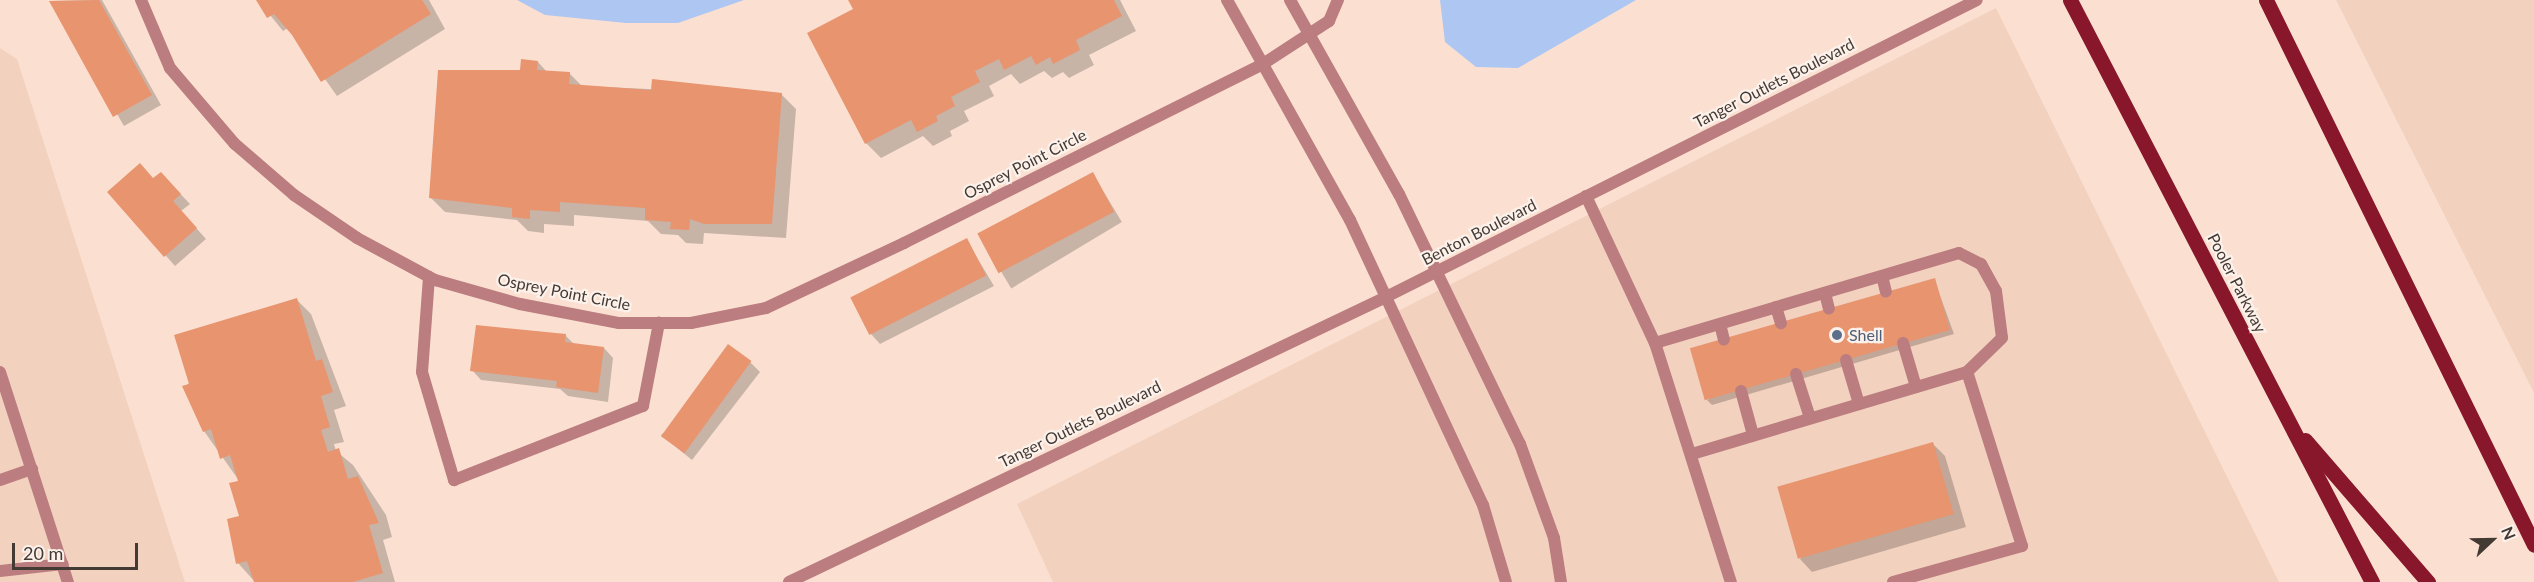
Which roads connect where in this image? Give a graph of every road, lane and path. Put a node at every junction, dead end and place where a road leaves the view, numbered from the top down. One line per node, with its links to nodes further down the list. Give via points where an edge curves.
1 (141, 0): 13 (street, Osprey Point Circle, via 170,68 235,144 294,195)
2 (1227, 0): 9 (street)
3 (1290, 0): 8 (street)
4 (1338, 0): 8 (street, Osprey Point Circle, via 1329,21)
5 (1977, 0): 10 (street, Tanger Outlets Boulevard)
6 (2070, 0): 33 (main road, Pooler Parkway)
7 (2266, 0): 38 (main road)
8 (1310, 36): 9 (street, Osprey Point Circle); 11 (street, via 1399,194)
9 (1263, 64): 16 (street, via 1350,220); 19 (street, Osprey Point Circle, via 766,308 691,323)
10 (1586, 196): 11 (street, Benton Boulevard); 24 (street)
11 (1435, 272): 16 (street, Benton Boulevard); 44 (street, via 1520,444 1554,538)
12 (1882, 276): 14 (street); 15 (street); 27 (street, via 1959,253 1982,264 1996,291 2002,338)
13 (429, 277): 19 (street, Osprey Point Circle, via 520,304 619,323); 19 (street, via 422,372 454,480 643,406)
14 (1886, 292)
15 (1825, 293): 17 (street); 18 (street)
16 (1386, 297): 42 (street, Tanger Outlets Boulevard); 43 (street, via 1483,505)
17 (1776, 307): 20 (street); 21 (street)
18 (1829, 309)
19 (659, 323)
20 (1781, 323)
21 (1720, 324): 22 (street); 24 (street)
22 (1724, 340)
23 (1903, 343): 29 (street)
24 (1655, 344): 35 (street)
25 (1846, 360): 31 (street)
26 (0, 372): 36 (street)
27 (1967, 372): 29 (street); 46 (street, via 2022,546)
28 (1796, 374): 32 (street)
29 (1916, 387): 31 (street)
30 (1741, 391): 34 (street)
31 (1859, 404): 32 (street)
32 (1810, 418): 34 (street)
33 (2289, 422): 47 (main road, Pooler Parkway); 48 (main road)
34 (1753, 435): 35 (street)
35 (1692, 454): 45 (street)
36 (32, 469): 37 (street); 39 (street)
37 (0, 480)
38 (2534, 545)
39 (63, 564): 40 (street); 41 (street)
40 (0, 571)
41 (68, 582)
42 (789, 582)
43 (1506, 582)
44 (1561, 582)
45 (1731, 582)
46 (1893, 582)
47 (2372, 582)
48 (2428, 582)

